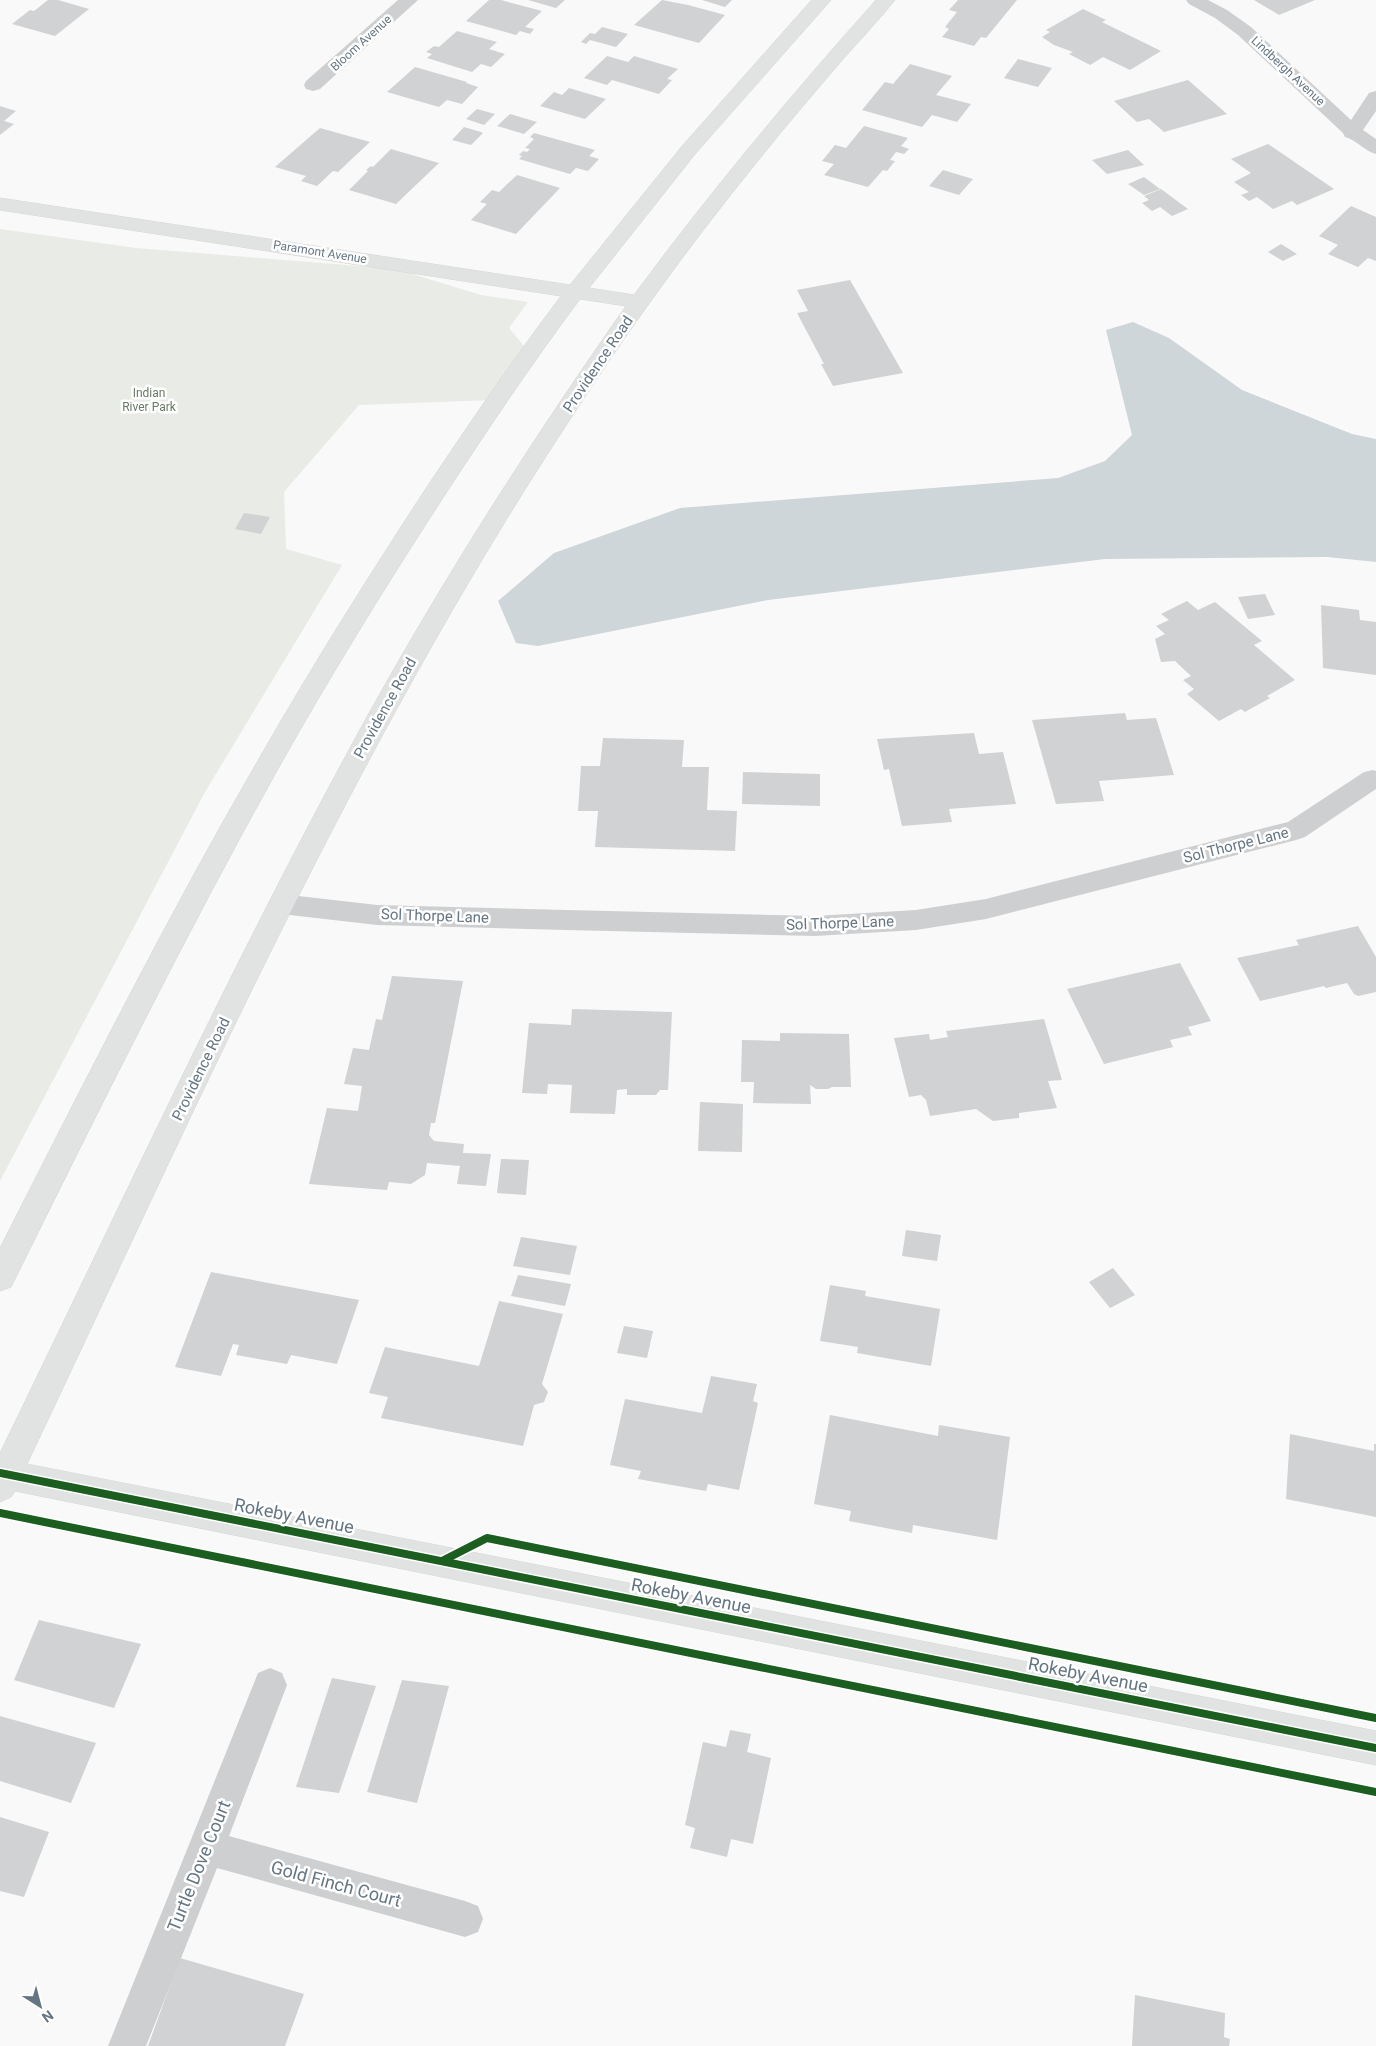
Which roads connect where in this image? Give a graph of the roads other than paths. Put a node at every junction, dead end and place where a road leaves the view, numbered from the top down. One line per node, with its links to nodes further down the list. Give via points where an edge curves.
1 (409, 0): 5 (street, Bloom Avenue)
2 (822, 0): 10 (main road, via 708,126)
3 (886, 0): 11 (main road, Providence Road, via 732,180)
4 (1195, 0): 7 (street, Lindbergh Avenue, via 1243,29)
5 (313, 85)
6 (1376, 97): 7 (street)
7 (1352, 133): 8 (street, Lindbergh Avenue)
8 (1376, 148)
9 (0, 204): 10 (main road, Paramont Avenue)
10 (576, 292): 11 (main road, Paramont Avenue); 14 (main road, via 464,450 367,599 305,703 167,953)
11 (640, 302): 13 (main road, Providence Road, via 483,540 370,734)
12 (1373, 779): 13 (street, Sol Thorpe Lane, via 1296,830 986,909 916,920 816,926 567,920 378,915)
13 (281, 904): 15 (main road, Providence Road)
14 (0, 1278)
15 (2, 1478): 17 (main road, Rokeby Avenue)
16 (270, 1685): 18 (street, Turtle Dove Court)
17 (1376, 1748)
18 (207, 1848): 19 (street, Gold Finch Court); 20 (street, Turtle Dove Court)
19 (465, 1919)
20 (127, 2046)

